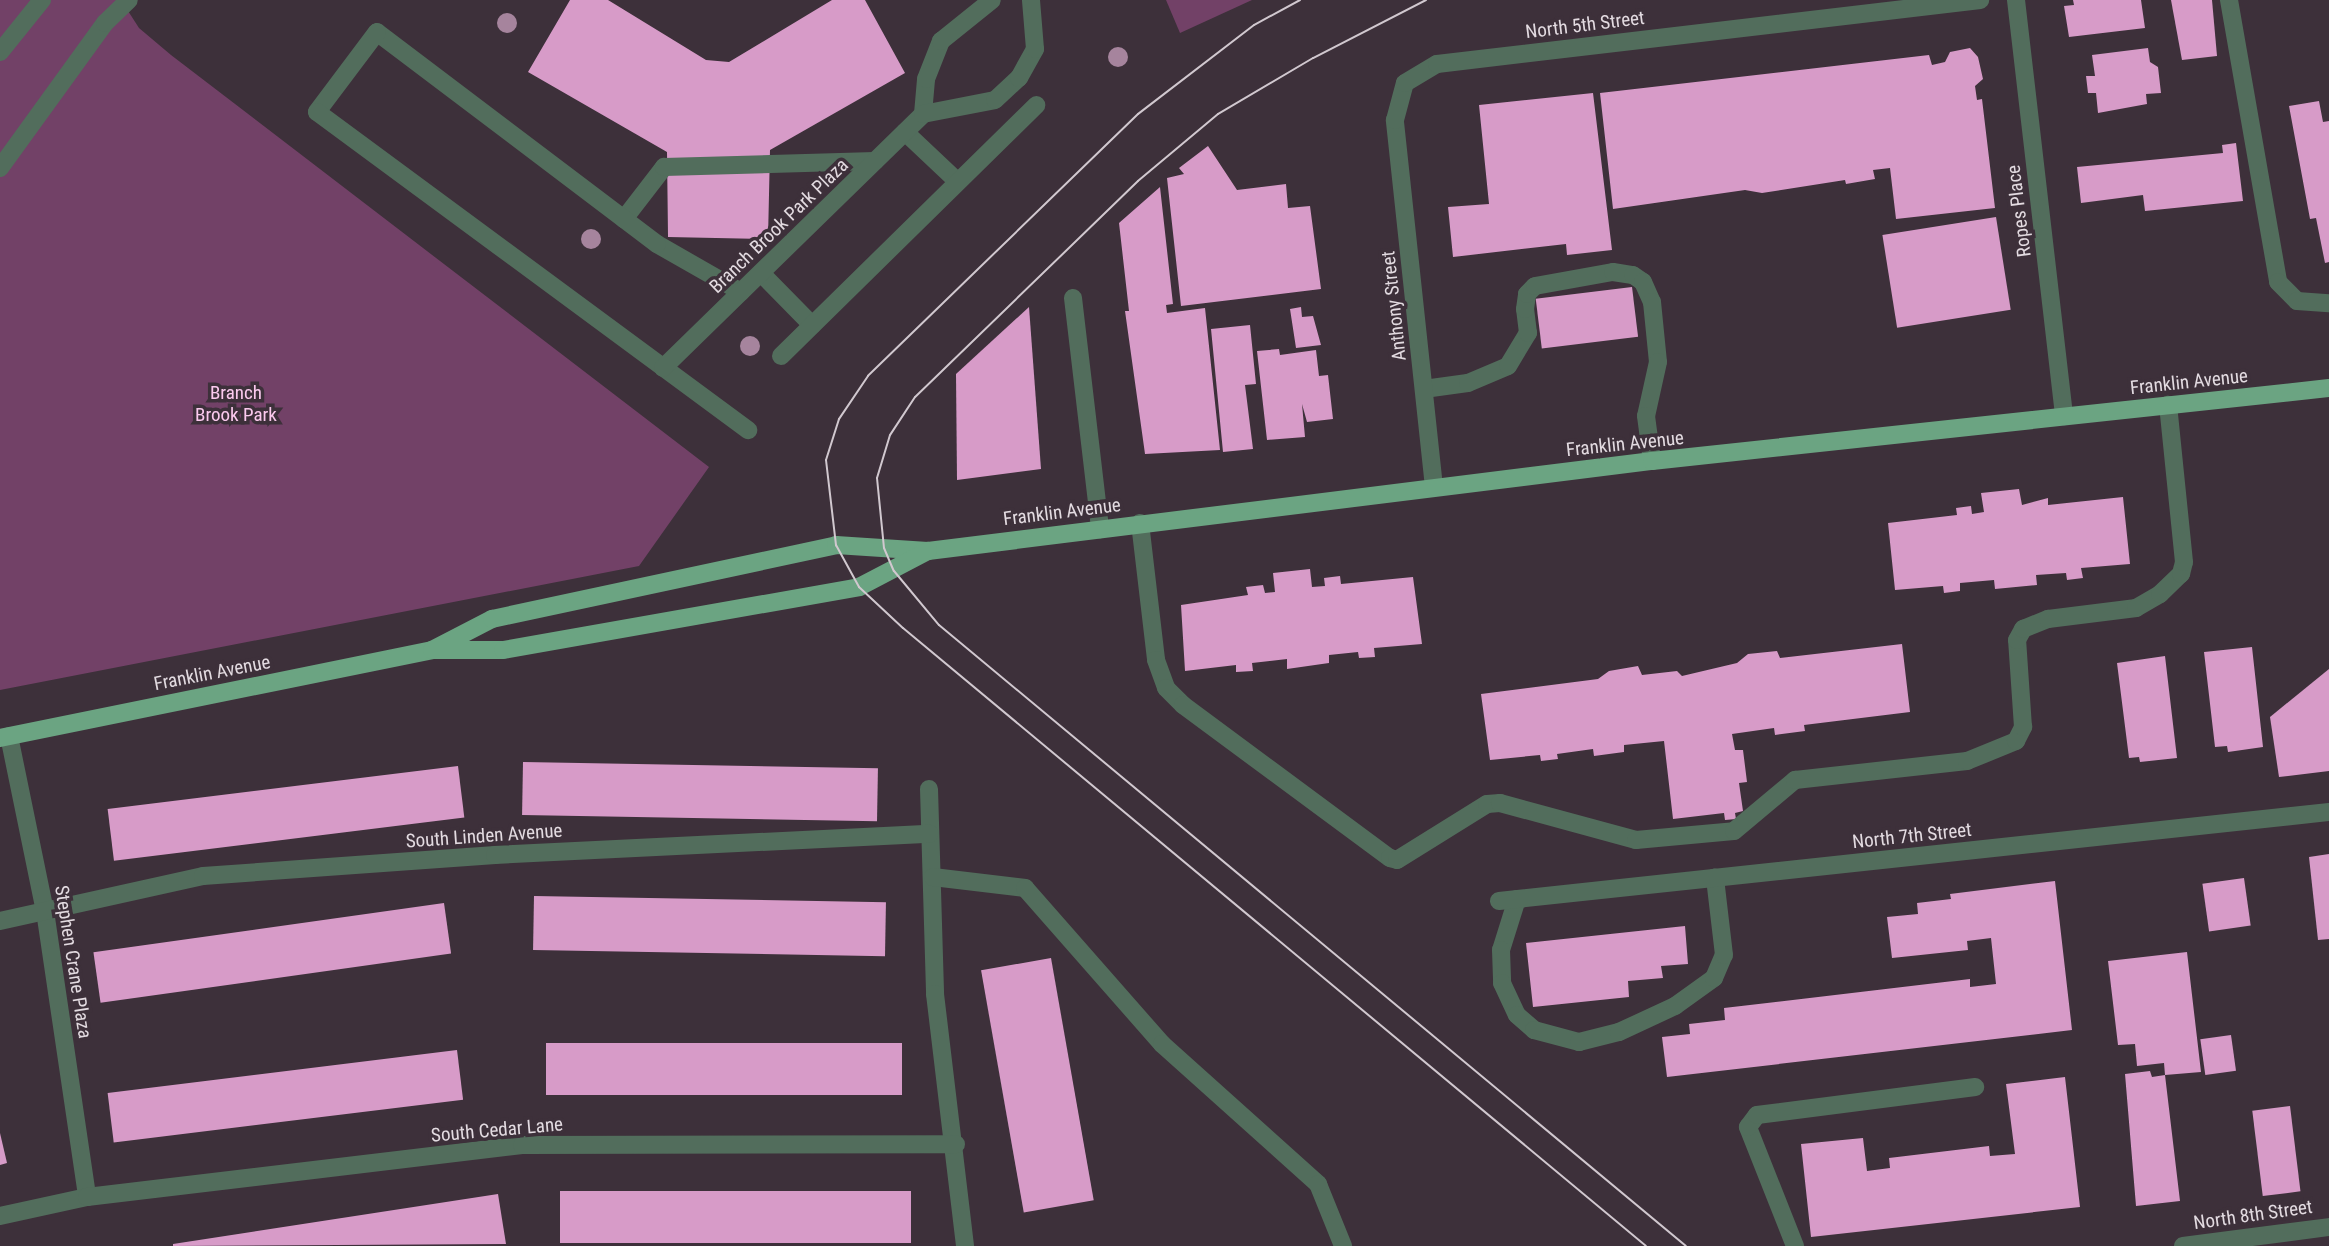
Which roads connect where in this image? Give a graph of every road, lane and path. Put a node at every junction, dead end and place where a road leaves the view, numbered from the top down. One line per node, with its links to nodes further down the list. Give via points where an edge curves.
1 (42, 0): 8 (street)
2 (129, 0): 14 (street, via 105,23)
3 (992, 0): 10 (street, via 941,40 926,79)
4 (1031, 0): 10 (street, via 1035,49 1020,78 995,100)
5 (1980, 0): 11 (street, North 5th Street, via 1437,64 1405,83)
6 (2016, 0): 27 (street, Ropes Place)
7 (2230, 0): 20 (street, via 2278,282 2297,300)
8 (0, 51)
9 (1036, 104): 15 (street)
10 (923, 114): 12 (street, Branch Brook Park Plaza)
11 (1395, 120): 25 (street, Anthony Street)
12 (905, 132): 13 (street, Branch Brook Park Plaza); 15 (street)
13 (875, 161): 16 (street, via 664,167); 17 (street, Branch Brook Park Plaza)
14 (0, 169)
15 (957, 181): 21 (street)
16 (624, 219): 18 (street, via 657,244); 23 (street, via 377,32 317,112)
17 (761, 273): 18 (street, Branch Brook Park Plaza); 21 (street)
18 (741, 292): 23 (street, Branch Brook Park Plaza)
19 (1073, 298): 32 (street)
20 (2329, 303)
21 (812, 325): 22 (street)
22 (781, 356)
23 (663, 368): 28 (street)
24 (2329, 388): 26 (main road, Franklin Avenue)
25 (1424, 389): 29 (street, via 1468,383 1508,366 1528,333 1527,294 1535,286 1613,272 1633,275 1643,282 1652,302 1658,362 1646,416); 30 (street, Anthony Street)
26 (2168, 405): 27 (main road, Franklin Avenue); 31 (street, via 2182,574 2136,608 2048,619 2023,629 2017,640 2023,727 2016,741 1967,761 1795,780 1734,831 1636,840 1500,803 1487,804 1397,860 1390,858 1166,688 1156,660)
27 (2064, 416): 29 (main road, Franklin Avenue)
28 (748, 430)
29 (1652, 461): 30 (main road, Franklin Avenue)
30 (1434, 487): 31 (main road, Franklin Avenue)
31 (1140, 523): 32 (main road, Franklin Avenue)
32 (1100, 529): 33 (main road, Franklin Avenue)
33 (928, 551): 34 (main road, Franklin Avenue, via 859,587 503,650); 34 (main road, Franklin Avenue, via 836,545 492,619)
34 (432, 650): 35 (main road, Franklin Avenue)
35 (5, 737): 43 (street, Stephen Crane Plaza)
36 (929, 789): 38 (street)
37 (2329, 812): 40 (street, North 7th Street)
38 (929, 834): 39 (street); 43 (street, South Linden Avenue, via 495,855 203,876)
39 (933, 877): 46 (street, via 935,994); 51 (street, via 1024,888 1162,1044 1318,1184)
40 (1715, 878): 41 (street, North 7th Street); 41 (street, via 1724,955 1714,978 1675,1006 1619,1032 1579,1042 1534,1030 1517,1015 1502,983 1501,950)
41 (1517, 899): 42 (street, North 7th Street)
42 (1499, 901)
43 (45, 911): 44 (street, South Linden Avenue); 47 (street, Stephen Crane Plaza)
44 (0, 921)
45 (1975, 1087): 52 (street, via 1757,1115 1748,1127)
46 (956, 1144): 47 (street, South Cedar Lane, via 522,1145); 50 (street)
47 (87, 1197): 48 (street, South Cedar Lane)
48 (0, 1216)
49 (2329, 1227): 53 (street, North 8th Street)
50 (965, 1246)
51 (1343, 1246)
52 (1795, 1246)
53 (2183, 1246)

